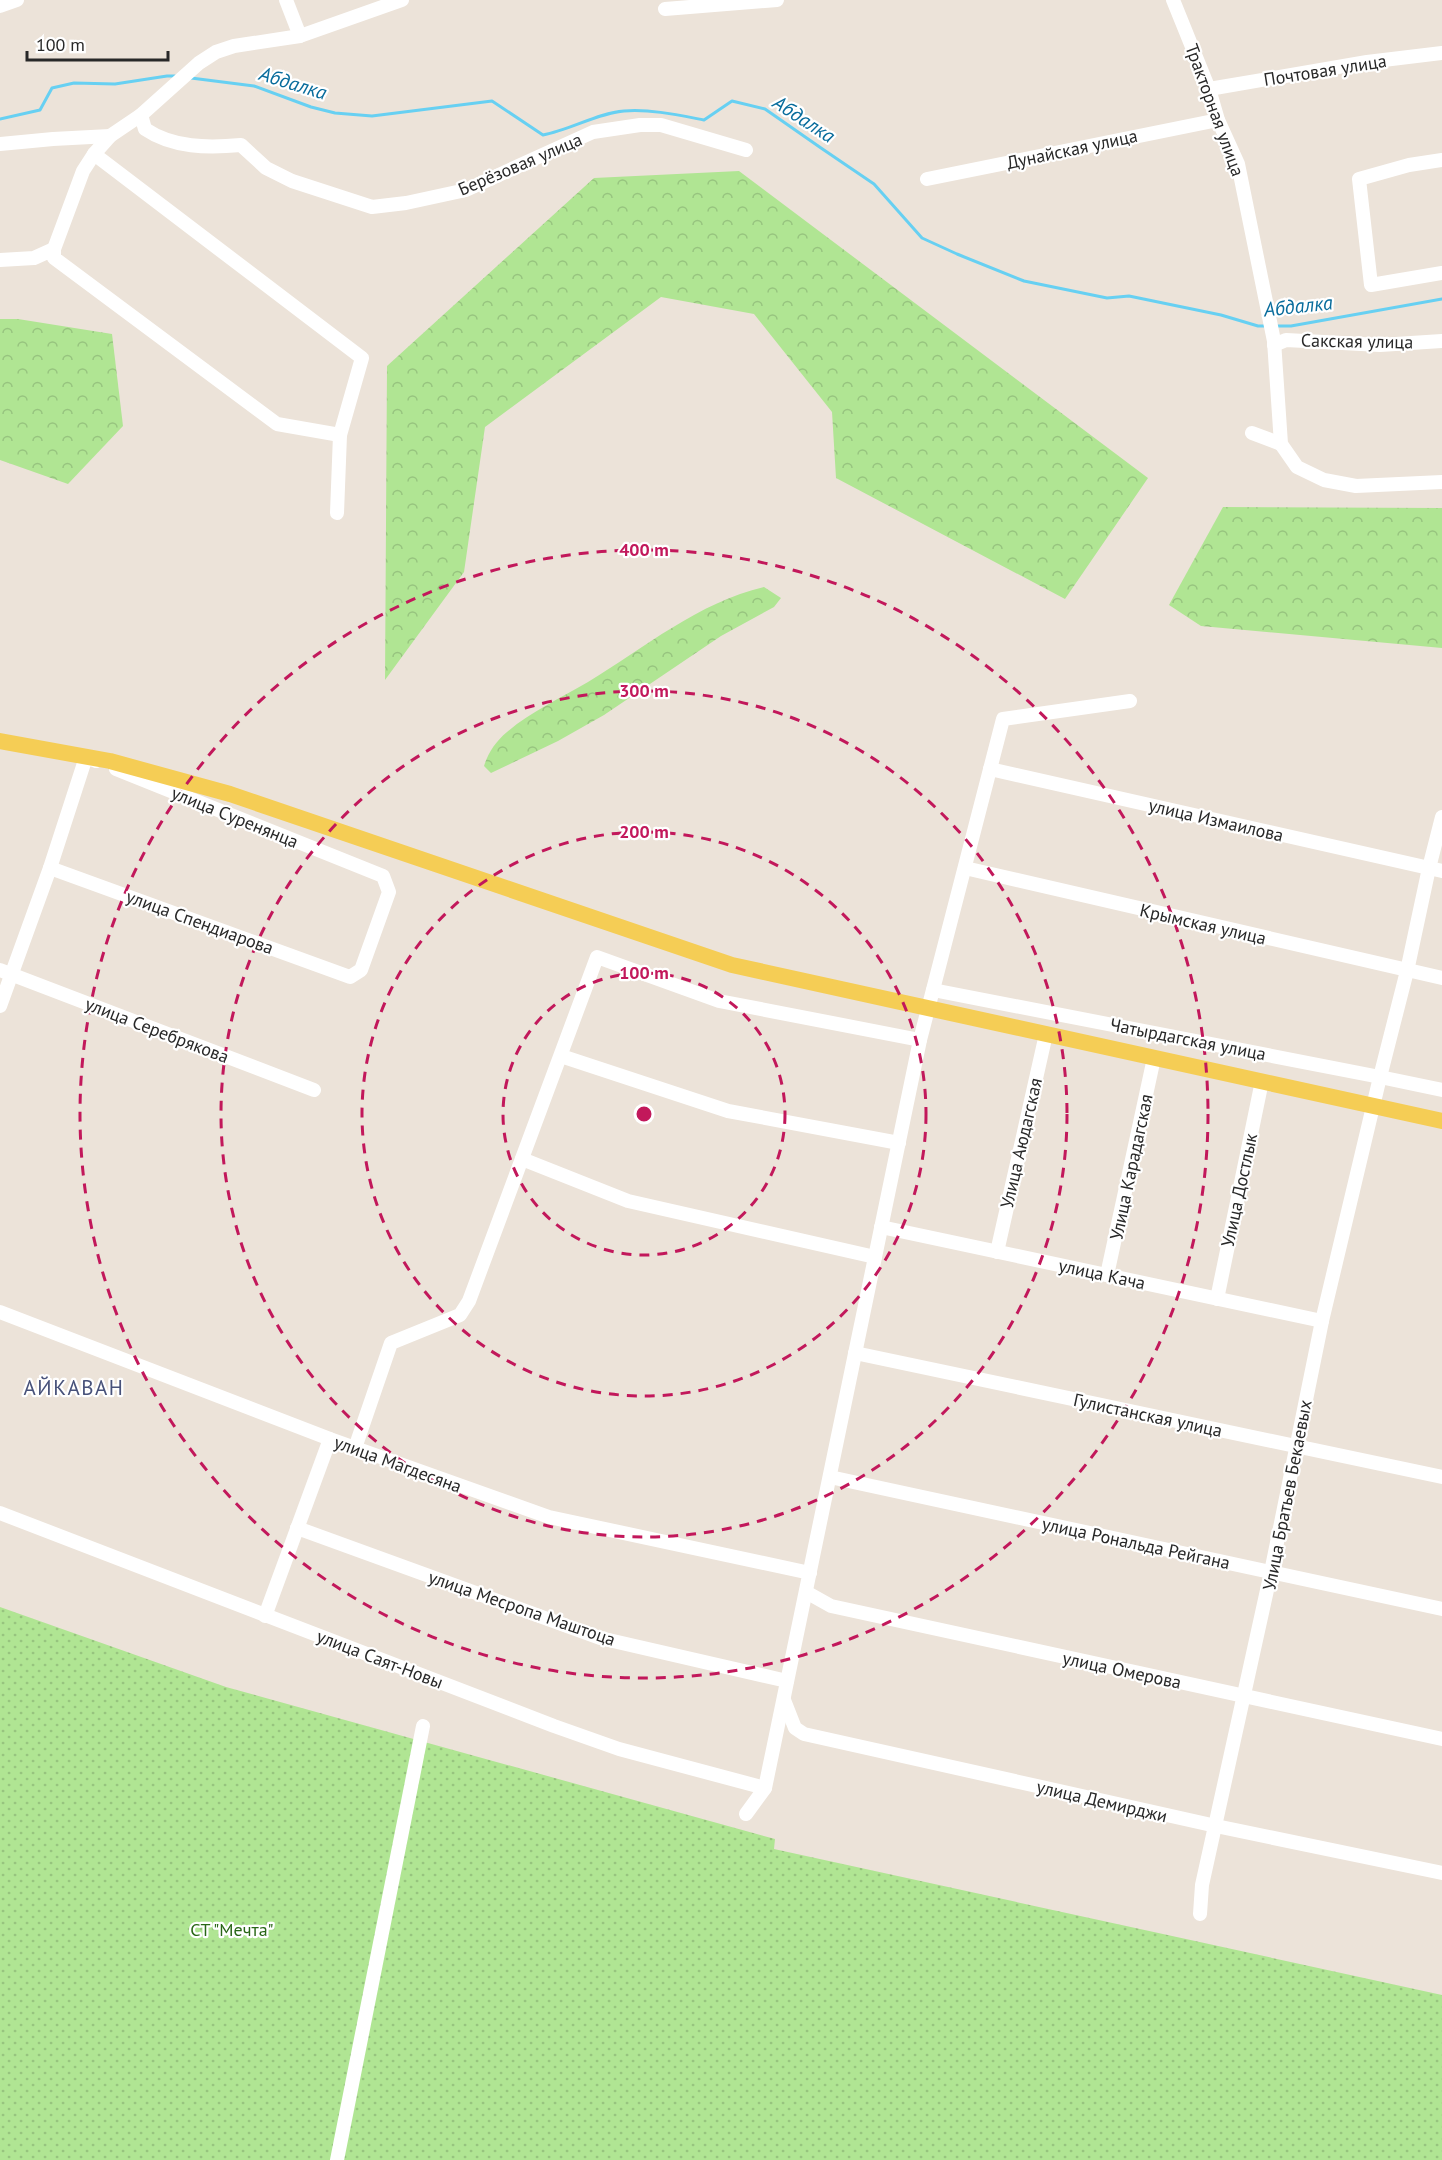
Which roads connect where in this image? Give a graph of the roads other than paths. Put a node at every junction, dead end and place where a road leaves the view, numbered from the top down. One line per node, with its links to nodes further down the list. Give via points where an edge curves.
1 (17, 0): 6 (street)
2 (286, 0): 8 (street)
3 (402, 0): 8 (street)
4 (777, 0): 7 (street)
5 (1173, 0): 10 (street, Тракторная улица)
6 (0, 6)
7 (665, 9)
8 (300, 36): 11 (street, via 216,52)
9 (1442, 53): 10 (street, Почтовая улица)
10 (1209, 89): 12 (street, Тракторная улица)
11 (141, 115): 13 (street); 15 (street, Берёзовая улица, via 145,129 156,137 200,147 241,146 266,168 292,181 372,207 466,190 605,130 661,125)
12 (1218, 120): 18 (street, Дунайская улица); 23 (street, Тракторная улица, via 1238,164)
13 (110, 136): 14 (street); 16 (street)
14 (0, 144)
15 (746, 150)
16 (94, 154): 19 (street, via 83,171); 25 (street, via 362,358)
17 (1442, 160): 21 (street, via 1359,179 1371,285)
18 (927, 179)
19 (54, 249): 20 (street, via 34,258); 25 (street, via 54,258 277,424)
20 (0, 260)
21 (1442, 273)
22 (1442, 341): 23 (street, Сакская улица, via 1380,345 1286,340)
23 (1274, 343): 26 (street, Тракторная улица)
24 (1252, 433): 26 (street)
25 (340, 435): 28 (street)
26 (1281, 444): 27 (street, via 1297,467 1324,480 1356,486)
27 (1442, 482)
28 (337, 513)
29 (1130, 701): 32 (street, via 1003,719)
30 (0, 741): 31 (main road)
31 (86, 757): 34 (street); 39 (street, улица Суренянца, via 383,876 389,892 361,970); 43 (main road, via 230,794 732,965)
32 (990, 769): 35 (street); 36 (street, улица Измаилова)
33 (1442, 817): 36 (street, Улица Братьев Бекаевых)
34 (50, 868): 38 (street); 39 (street, улица Спендиарова)
35 (964, 868): 37 (street, Крымская улица); 41 (street)
36 (1435, 870): 37 (street, Улица Братьев Бекаевых)
37 (1407, 971): 40 (street, Крымская улица); 48 (street, Улица Братьев Бекаевых)
38 (6, 973): 42 (street); 50 (street, улица Серебрякова)
39 (350, 977)
40 (1442, 978)
41 (933, 990): 43 (street); 48 (street, Чатырдагская улица)
42 (0, 1006)
43 (928, 1009): 44 (main road); 45 (street)
44 (1046, 1034): 47 (main road); 57 (street, Улица Аюдагская)
45 (920, 1040): 46 (street, via 719,1001 597,957); 54 (street)
46 (561, 1056): 54 (street, via 728,1111); 55 (street)
47 (1154, 1058): 49 (main road); 59 (street, Улица Карадагская)
48 (1380, 1077): 51 (street, Чатырдагская улица); 52 (street, Улица Братьев Бекаевых)
49 (1262, 1081): 52 (main road); 60 (street, Улица Достлык)
50 (314, 1090)
51 (1442, 1090)
52 (1373, 1106): 53 (main road); 62 (street, Улица Братьев Бекаевых)
53 (1442, 1121)
54 (899, 1143): 56 (street)
55 (522, 1159): 58 (street, via 628,1201); 66 (street, via 469,1301 460,1315 391,1343)
56 (882, 1227): 57 (street, улица Кача); 58 (street)
57 (997, 1252): 59 (street, улица Кача)
58 (875, 1257): 63 (street)
59 (1107, 1275): 60 (street, улица Кача)
60 (1217, 1299): 62 (street, улица Кача)
61 (0, 1312): 64 (street, улица Магдесяна)
62 (1322, 1321): 65 (street, Улица Братьев Бекаевых)
63 (855, 1353): 65 (street, Гулистанская улица); 67 (street)
64 (330, 1440): 66 (street, улица Магдесяна); 70 (street)
65 (1297, 1447): 68 (street, Гулистанская улица); 71 (street, Улица Братьев Бекаевых)
66 (355, 1448): 72 (street, улица Магдесяна, via 549,1517)
67 (830, 1477): 71 (street, улица Рональда Рейгана); 72 (street)
68 (1442, 1477)
69 (0, 1513): 75 (street, улица Саят-Новы)
70 (297, 1528): 75 (street); 76 (street, улица Месропа Маштоца, via 600,1638)
71 (1271, 1572): 74 (street, улица Рональда Рейгана); 77 (street, Улица Братьев Бекаевых)
72 (810, 1573): 73 (street)
73 (806, 1592): 76 (street); 77 (street, улица Омерова, via 831,1606)
74 (1442, 1609)
75 (265, 1616): 81 (street, улица Саят-Новы, via 619,1749)
76 (787, 1680): 78 (street)
77 (1244, 1697): 80 (street, улица Омерова); 83 (street, Улица Братьев Бекаевых)
78 (783, 1700): 81 (street); 83 (street, улица Демирджи, via 795,1728 804,1734)
79 (423, 1726): 86 (street)
80 (1442, 1739)
81 (765, 1788): 82 (street)
82 (746, 1814)
83 (1216, 1826): 84 (street, улица Демирджи); 85 (street, Улица Братьев Бекаевых, via 1202,1885)
84 (1442, 1873)
85 (1200, 1914)
86 (337, 2160)

